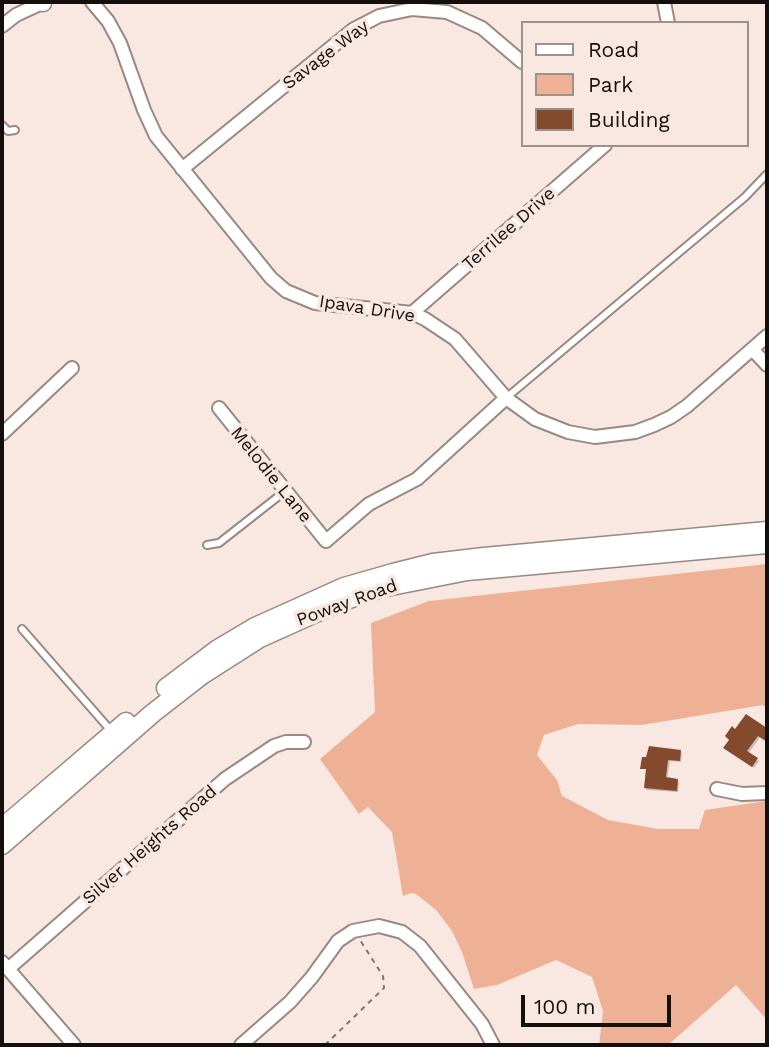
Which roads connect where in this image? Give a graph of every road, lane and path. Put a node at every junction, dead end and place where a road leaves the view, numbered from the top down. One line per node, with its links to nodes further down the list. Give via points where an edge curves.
1 (43, 2): 5 (street)
2 (92, 2): 10 (street, Ipava Drive, via 120,43 156,136)
3 (664, 2): 4 (street)
4 (668, 21)
5 (2, 26)
6 (520, 60): 10 (street, Savage Way, via 482,28 447,12 412,9 379,16 354,29)
7 (2, 125): 8 (lane)
8 (15, 130)
9 (604, 147): 12 (street, Terrilee Drive)
10 (182, 170): 12 (street, Ipava Drive, via 286,291 315,303)
11 (767, 174): 17 (lane)
12 (412, 313): 17 (street, Ipava Drive, via 455,339)
13 (767, 336): 14 (street, Ipava Drive)
14 (752, 349): 15 (street); 17 (street, Ipava Drive, via 671,417 635,432 595,437 568,432 535,419)
15 (767, 365)
16 (72, 368): 19 (street)
17 (506, 398): 20 (street, Melodie Lane, via 417,479 369,504 326,541)
18 (219, 408): 20 (street, Melodie Lane)
19 (2, 434)
20 (285, 492): 23 (lane, via 219,543)
21 (767, 531): 25 (main road, Poway Road, via 446,562 344,587 218,649 187,671)
22 (767, 544): 25 (main road, Poway Road, via 467,571 381,588 250,643)
23 (207, 545)
24 (22, 629): 25 (lane)
25 (117, 738): 29 (main road, Poway Road); 30 (main road, Poway Road)
26 (304, 742): 32 (street, Silver Heights Road, via 274,746 225,779)
27 (717, 789): 28 (street)
28 (767, 793)
29 (2, 828)
30 (2, 845)
31 (353, 931): 34 (street, via 332,947 290,1002); 35 (path, via 381,971 384,988); 36 (street, via 387,927 408,935 482,1024)
32 (5, 966): 33 (street)
33 (75, 1045)
34 (240, 1045)
35 (325, 1045)
36 (493, 1045)

